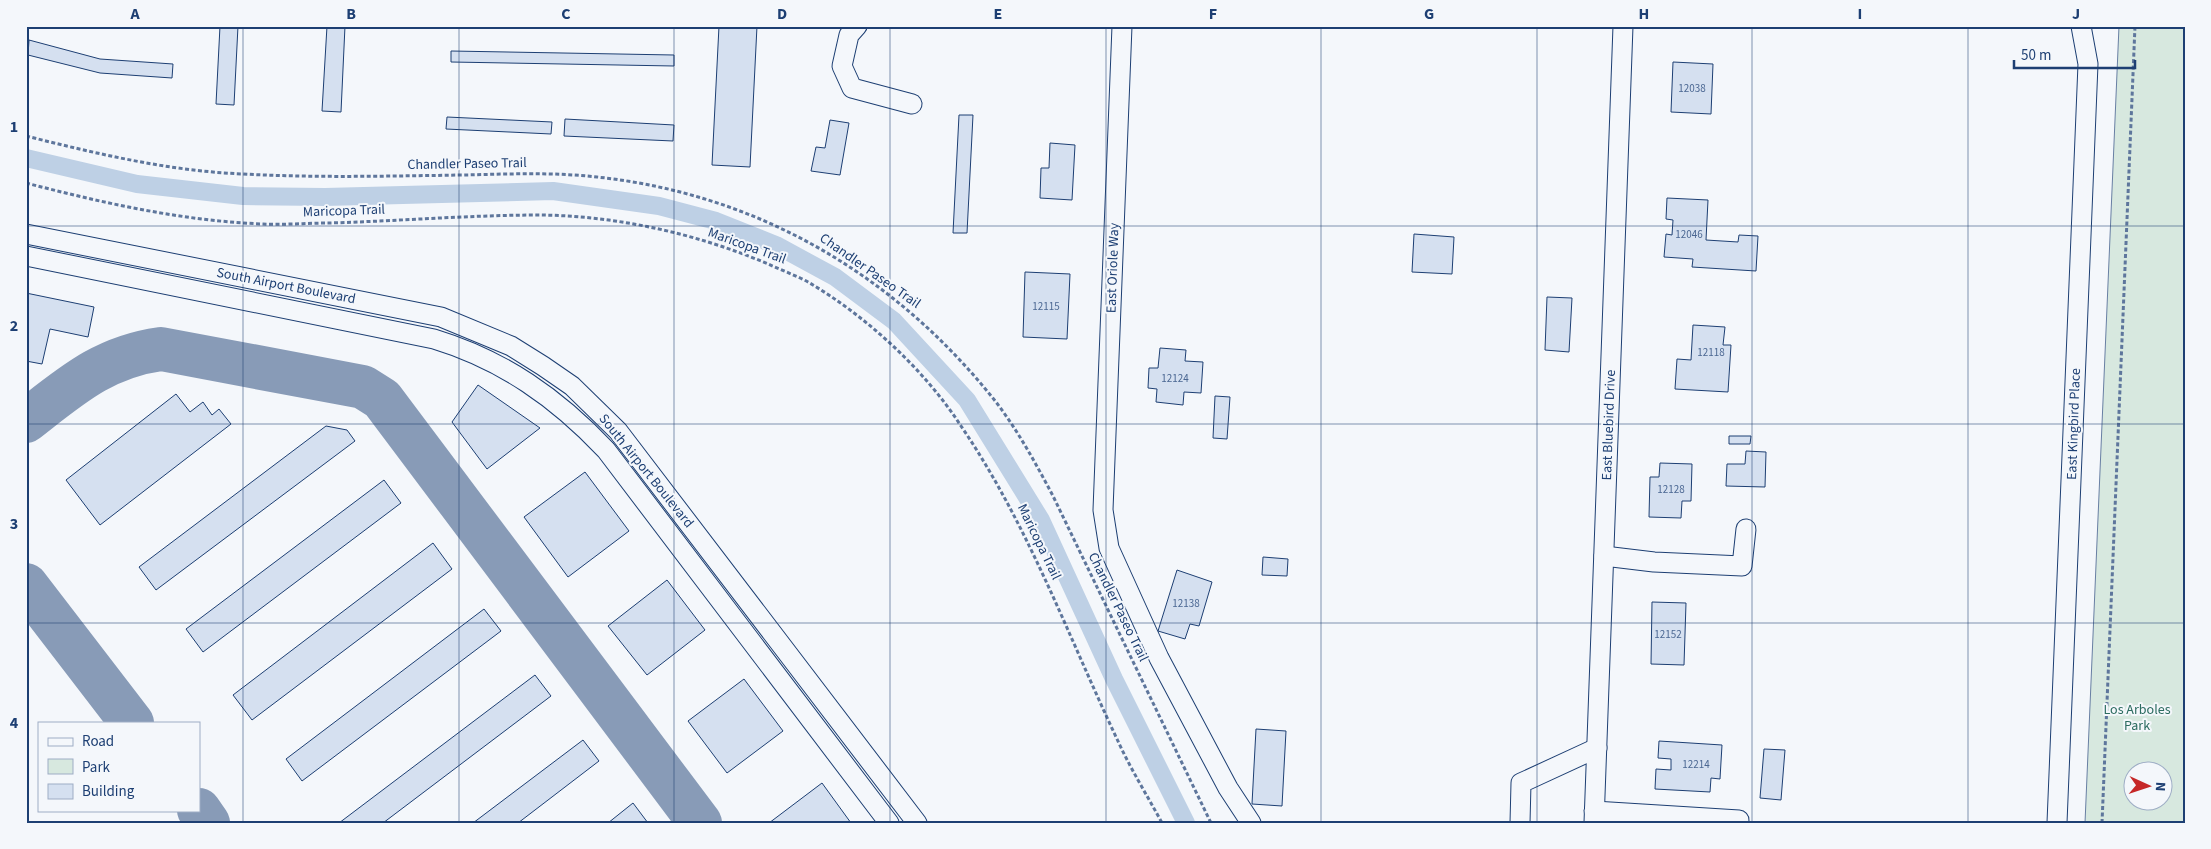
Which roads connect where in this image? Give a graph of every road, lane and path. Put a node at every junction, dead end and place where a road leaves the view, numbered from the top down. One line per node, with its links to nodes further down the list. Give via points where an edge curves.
1 (857, 26): 6 (street, via 849,35 842,66 852,88)
2 (1122, 26): 22 (street, East Oriole Way, via 1103,510 1109,548 1159,658 1228,788)
3 (1624, 26): 14 (street, East Bluebird Drive)
4 (2081, 26): 24 (street, East Kingbird Place, via 2088,64)
5 (2135, 26): 25 (path)
6 (912, 104)
7 (26, 136): 21 (path, Chandler Paseo Trail, via 117,158 187,170 357,177 551,174 598,177 702,196 750,214 827,251 912,312 994,399 1034,460)
8 (26, 183): 20 (path, Maricopa Trail, via 141,210 264,224 546,215 608,221 669,231 742,253 806,281 850,310 928,380 960,424 1024,533 1118,744)
9 (26, 234): 11 (street, South Airport Boulevard)
10 (26, 256): 12 (street, South Airport Boulevard)
11 (362, 301): 12 (street); 19 (street, South Airport Boulevard, via 441,317 511,346 572,386 595,407 638,457)
12 (356, 322): 18 (street, South Airport Boulevard, via 434,339 490,360 525,380 581,424 606,450)
13 (1746, 529): 14 (street, via 1742,566)
14 (1604, 556): 15 (street, East Bluebird Drive)
15 (1597, 748): 16 (street, East Bluebird Drive); 23 (street, via 1521,784)
16 (1594, 817): 17 (street)
17 (1739, 820)
18 (889, 823)
19 (917, 823)
20 (1162, 823)
21 (1211, 823)
22 (1251, 823)
23 (1520, 823)
24 (2058, 823)
25 (2102, 823)

